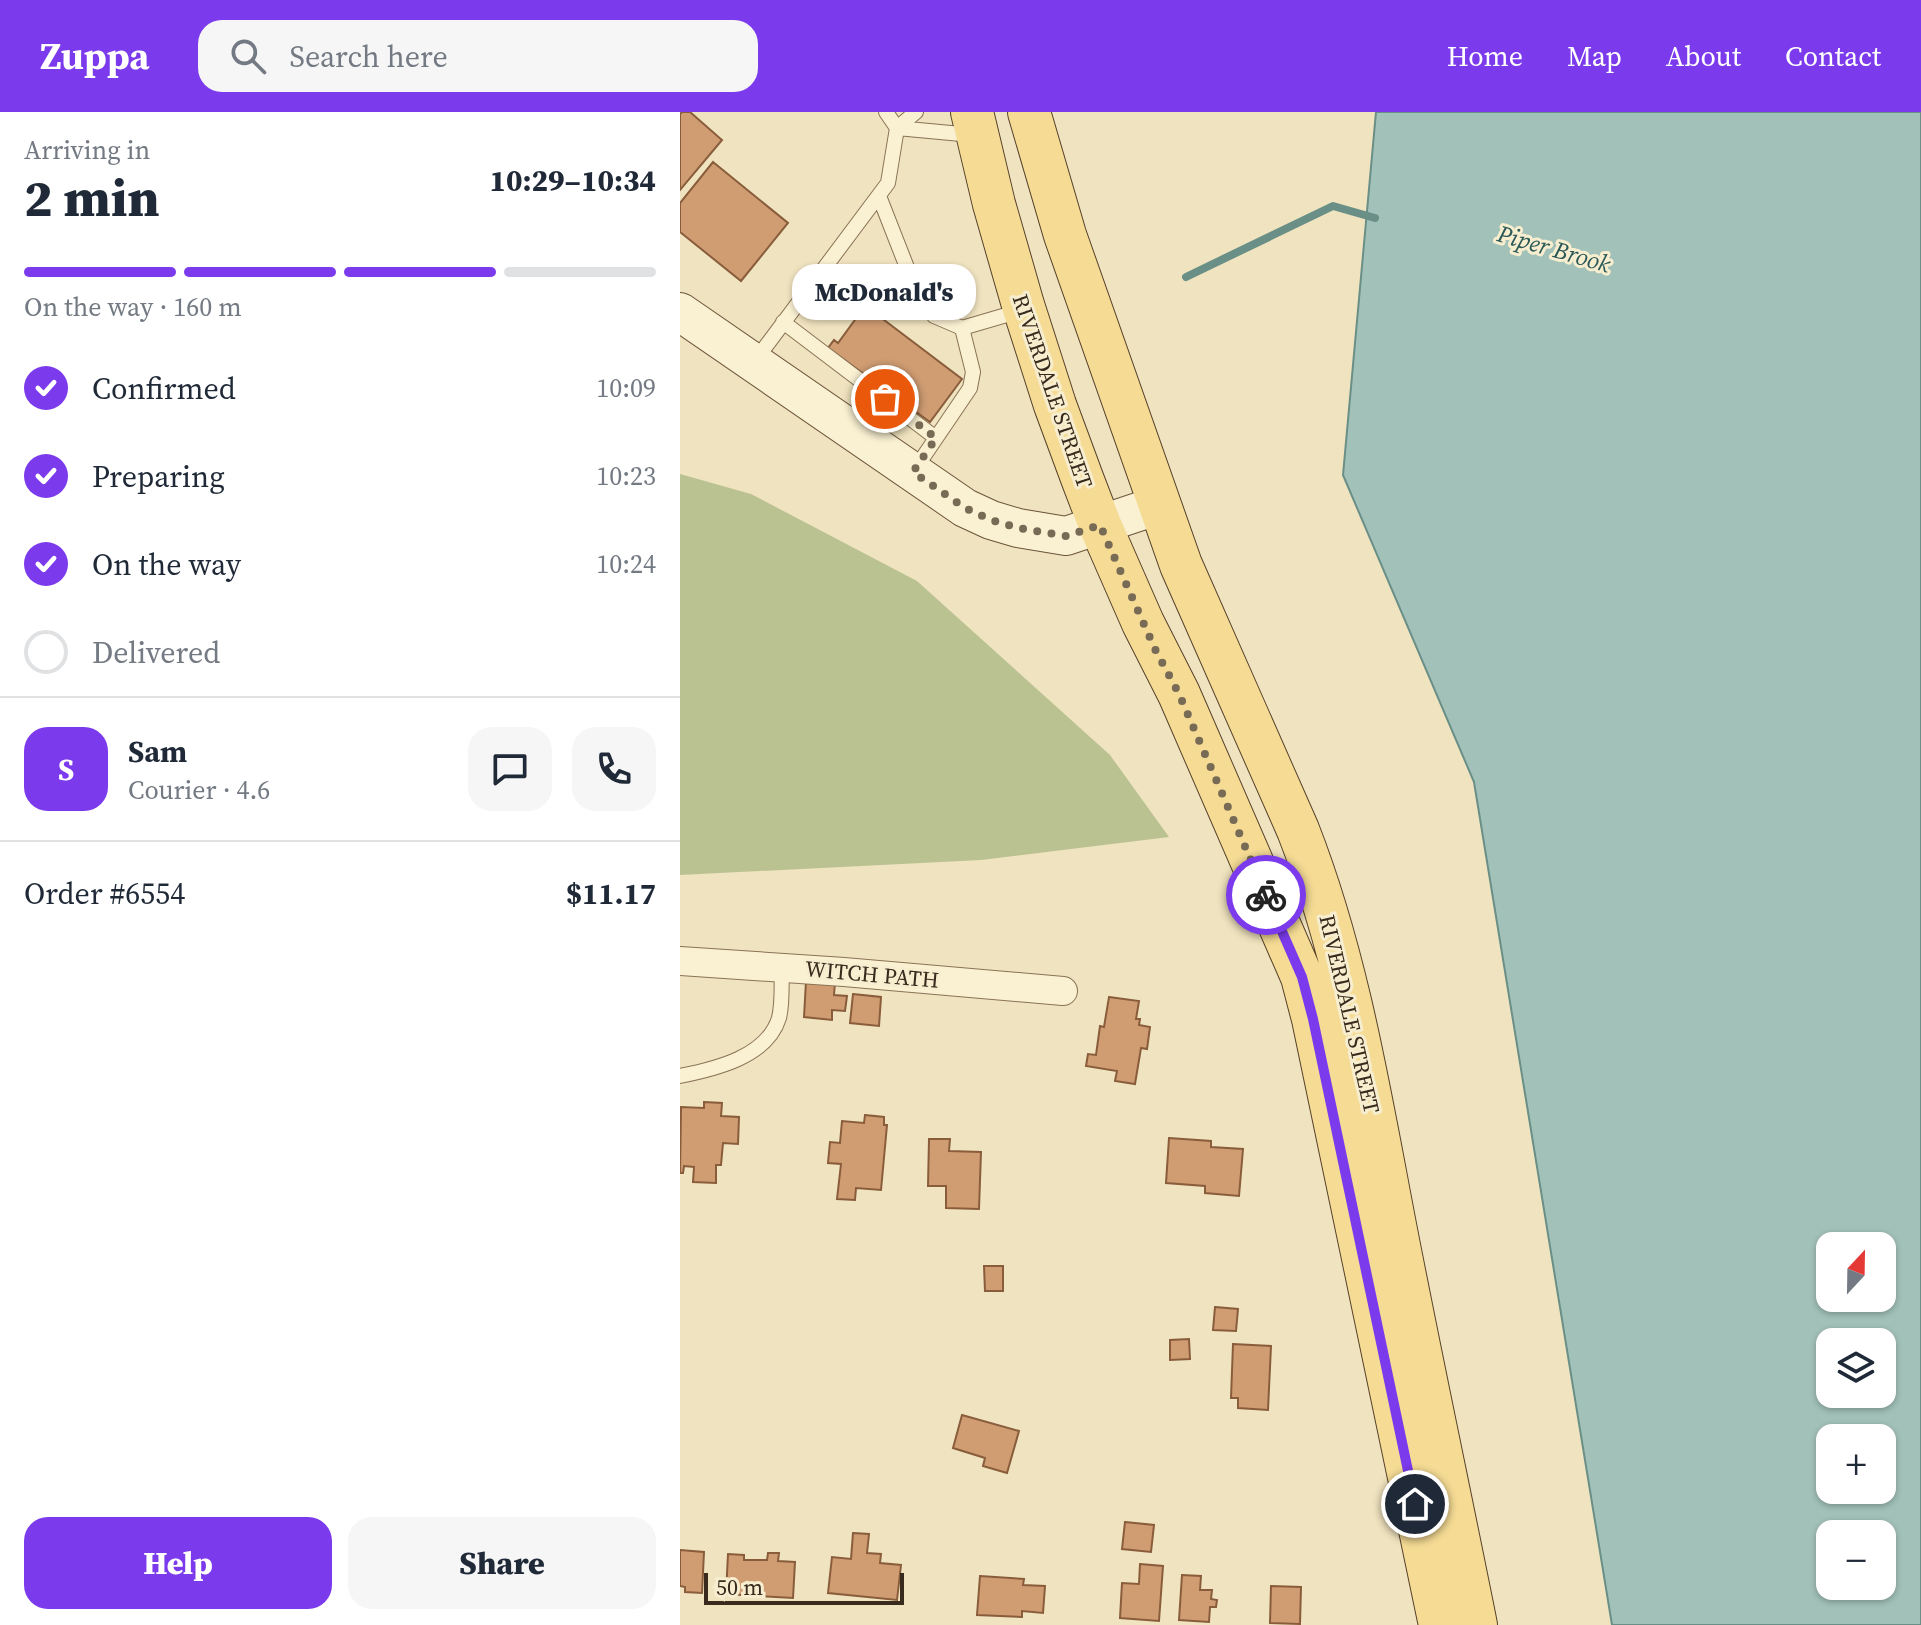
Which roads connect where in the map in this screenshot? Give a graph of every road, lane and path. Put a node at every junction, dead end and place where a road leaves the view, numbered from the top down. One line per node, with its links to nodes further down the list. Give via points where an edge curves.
1 (886, 112): 5 (lane)
2 (916, 112): 5 (lane)
3 (1029, 112): 14 (main road, RIVERDALE STREET, via 1065,235)
4 (975, 124): 5 (lane); 7 (main road, RIVERDALE STREET)
5 (897, 128): 6 (lane, via 888,183)
6 (879, 196): 9 (lane); 10 (lane, via 915,288 934,316)
7 (1024, 310): 10 (lane); 15 (main road, RIVERDALE STREET)
8 (681, 313): 11 (main road)
9 (783, 322): 11 (lane); 12 (lane)
10 (962, 328): 12 (lane, via 973,372 970,388)
11 (754, 362): 13 (main road)
12 (936, 438): 13 (lane)
13 (913, 472): 15 (main road, via 965,508 1018,528 1066,536)
14 (1159, 505): 15 (main road); 21 (main road, RIVERDALE STREET, via 1298,830 1330,925 1371,1098)
15 (1100, 525): 20 (main road, RIVERDALE STREET, via 1302,977)
16 (680, 961): 17 (street, WITCH PATH)
17 (782, 967): 18 (street, WITCH PATH); 19 (lane, via 780,1015 774,1029 745,1056)
18 (1063, 991)
19 (680, 1076)
20 (1440, 1625)
21 (1476, 1625)

